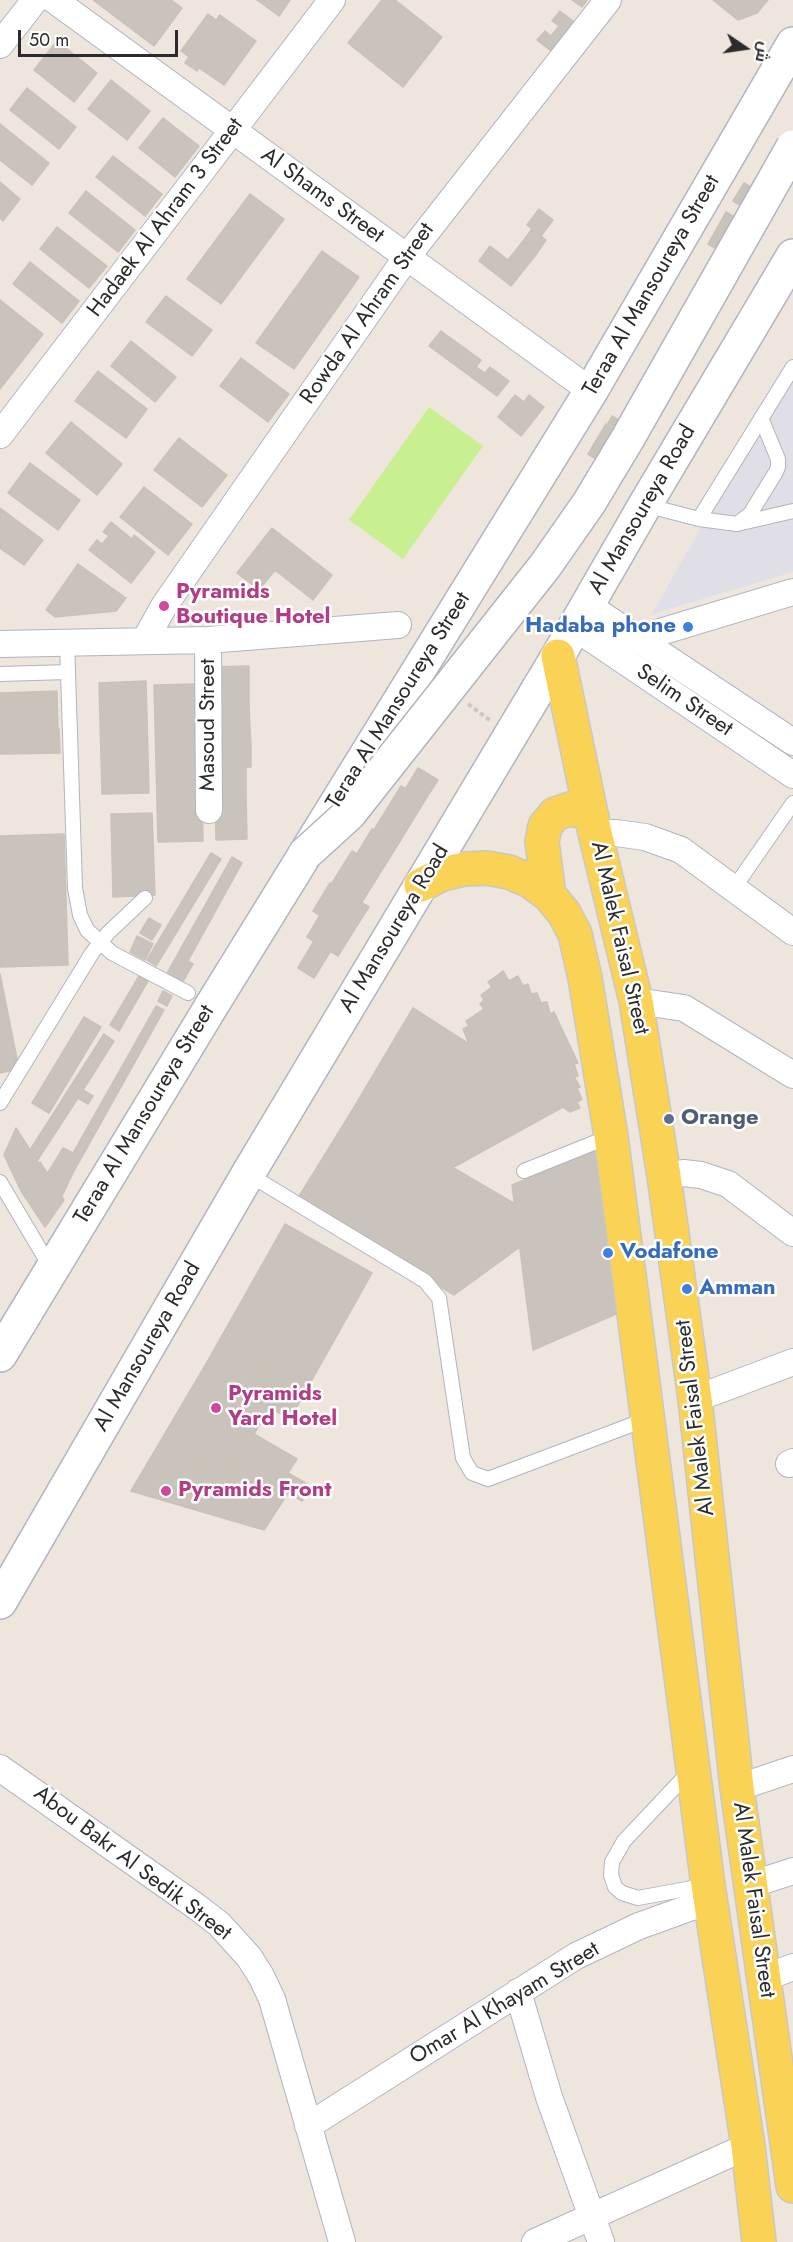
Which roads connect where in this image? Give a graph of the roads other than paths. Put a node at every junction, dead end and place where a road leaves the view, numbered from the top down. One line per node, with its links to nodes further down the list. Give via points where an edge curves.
1 (35, 0): 6 (street)
2 (54, 0): 7 (street, Al Shams Street)
3 (332, 0): 7 (street, Hadaek Al Ahram 3 Street)
4 (608, 0): 10 (street, Rowda Al Ahram Street)
5 (793, 44): 12 (main road, Teraa Al Mansoureya Street)
6 (0, 45)
7 (233, 130): 10 (street, Al Shams Street); 14 (street, Hadaek Al Ahram 3 Street)
8 (793, 147): 35 (main road, bridge, via 628,438 558,548 349,814)
9 (793, 256): 15 (main road, Al Mansoureya Road)
10 (406, 258): 12 (street, Al Shams Street); 23 (street, Rowda Al Ahram Street, via 171,596)
11 (793, 367): 13 (lane)
12 (591, 391): 35 (main road, Teraa Al Mansoureya Street)
13 (761, 418): 17 (lane); 18 (lane, via 778,459 776,472 750,514)
14 (0, 435)
15 (645, 505): 17 (lane); 20 (main road, Al Mansoureya Road)
16 (793, 511): 18 (lane)
17 (699, 519): 18 (lane)
18 (737, 524)
19 (793, 592): 22 (street)
20 (581, 616): 22 (street, Selim Street); 27 (main road, Al Mansoureya Road); 31 (street, Selim Street)
21 (398, 624): 24 (street)
22 (638, 639): 30 (street, Selim Street)
23 (145, 640): 24 (street); 25 (street)
24 (208, 640): 33 (street, Masoud Street)
25 (67, 642): 26 (street); 28 (lane)
26 (0, 644)
27 (558, 656): 34 (main road, Al Malek Faisal Street); 36 (main road, Al Mansoureya Road)
28 (68, 672): 29 (lane); 41 (lane, via 75,888 80,915)
29 (0, 674)
30 (793, 742)
31 (793, 775)
32 (793, 803): 37 (lane)
33 (209, 810)
34 (593, 825): 37 (street, via 681,850); 38 (main road, via 578,809 570,809 555,814 545,826 542,842); 43 (main road, Al Malek Faisal Street)
35 (305, 854): 52 (main road, Teraa Al Mansoureya Street)
36 (421, 885): 38 (main road, Al Malek Faisal Street, via 442,874 487,868 530,881); 48 (main road, Al Mansoureya Road)
37 (734, 888): 40 (street)
38 (549, 895): 46 (main road, Al Malek Faisal Street, via 575,934)
39 (146, 898): 41 (lane)
40 (793, 932)
41 (99, 943): 42 (lane); 45 (lane)
42 (188, 993)
43 (636, 1001): 44 (street, via 684,1008); 49 (main road, Al Malek Faisal Street)
44 (793, 1075)
45 (0, 1103)
46 (611, 1136): 47 (lane); 56 (main road, Al Malek Faisal Street)
47 (524, 1171)
48 (248, 1174): 56 (lane, via 425,1281 439,1298 463,1458 472,1473 488,1479); 57 (main road, Al Mansoureya Road)
49 (664, 1176): 51 (street, via 701,1175 728,1184); 55 (main road, Al Malek Faisal Street)
50 (0, 1182): 52 (lane)
51 (793, 1233)
52 (52, 1269): 53 (main road, Teraa Al Mansoureya Street)
53 (0, 1355)
54 (793, 1362): 55 (street)
55 (695, 1399): 61 (main road, Al Malek Faisal Street)
56 (649, 1418): 58 (main road, Al Malek Faisal Street)
57 (0, 1602)
58 (694, 1767): 64 (main road, Al Malek Faisal Street); 64 (lane, via 624,1841 612,1862 611,1875 622,1893 638,1898)
59 (0, 1768): 68 (street, Abou Bakr Al Sedik Street, via 197,1907 235,1940 272,1999)
60 (793, 1769): 61 (street)
61 (737, 1788): 63 (main road, Al Malek Faisal Street)
62 (793, 1871): 63 (street)
63 (750, 1885): 65 (main road, Al Malek Faisal Street)
64 (710, 1892): 66 (street, Omar Al Khayam Street, via 576,1956); 70 (main road, Al Malek Faisal Street)
65 (778, 1973): 67 (main road, Al Malek Faisal Street)
66 (518, 1992): 68 (street, Omar Al Khayam Street); 72 (street, via 549,2097)
67 (783, 2046): 69 (main road, Al Malek Faisal Street)
68 (308, 2126): 73 (street, Abou Bakr Al Sedik Street)
69 (790, 2143): 71 (main road, Al Malek Faisal Street)
70 (748, 2146): 72 (street); 76 (main road, Al Malek Faisal Street)
71 (793, 2186)
72 (592, 2216): 74 (street); 75 (street)
73 (342, 2242)
74 (535, 2242)
75 (601, 2242)
76 (759, 2242)

